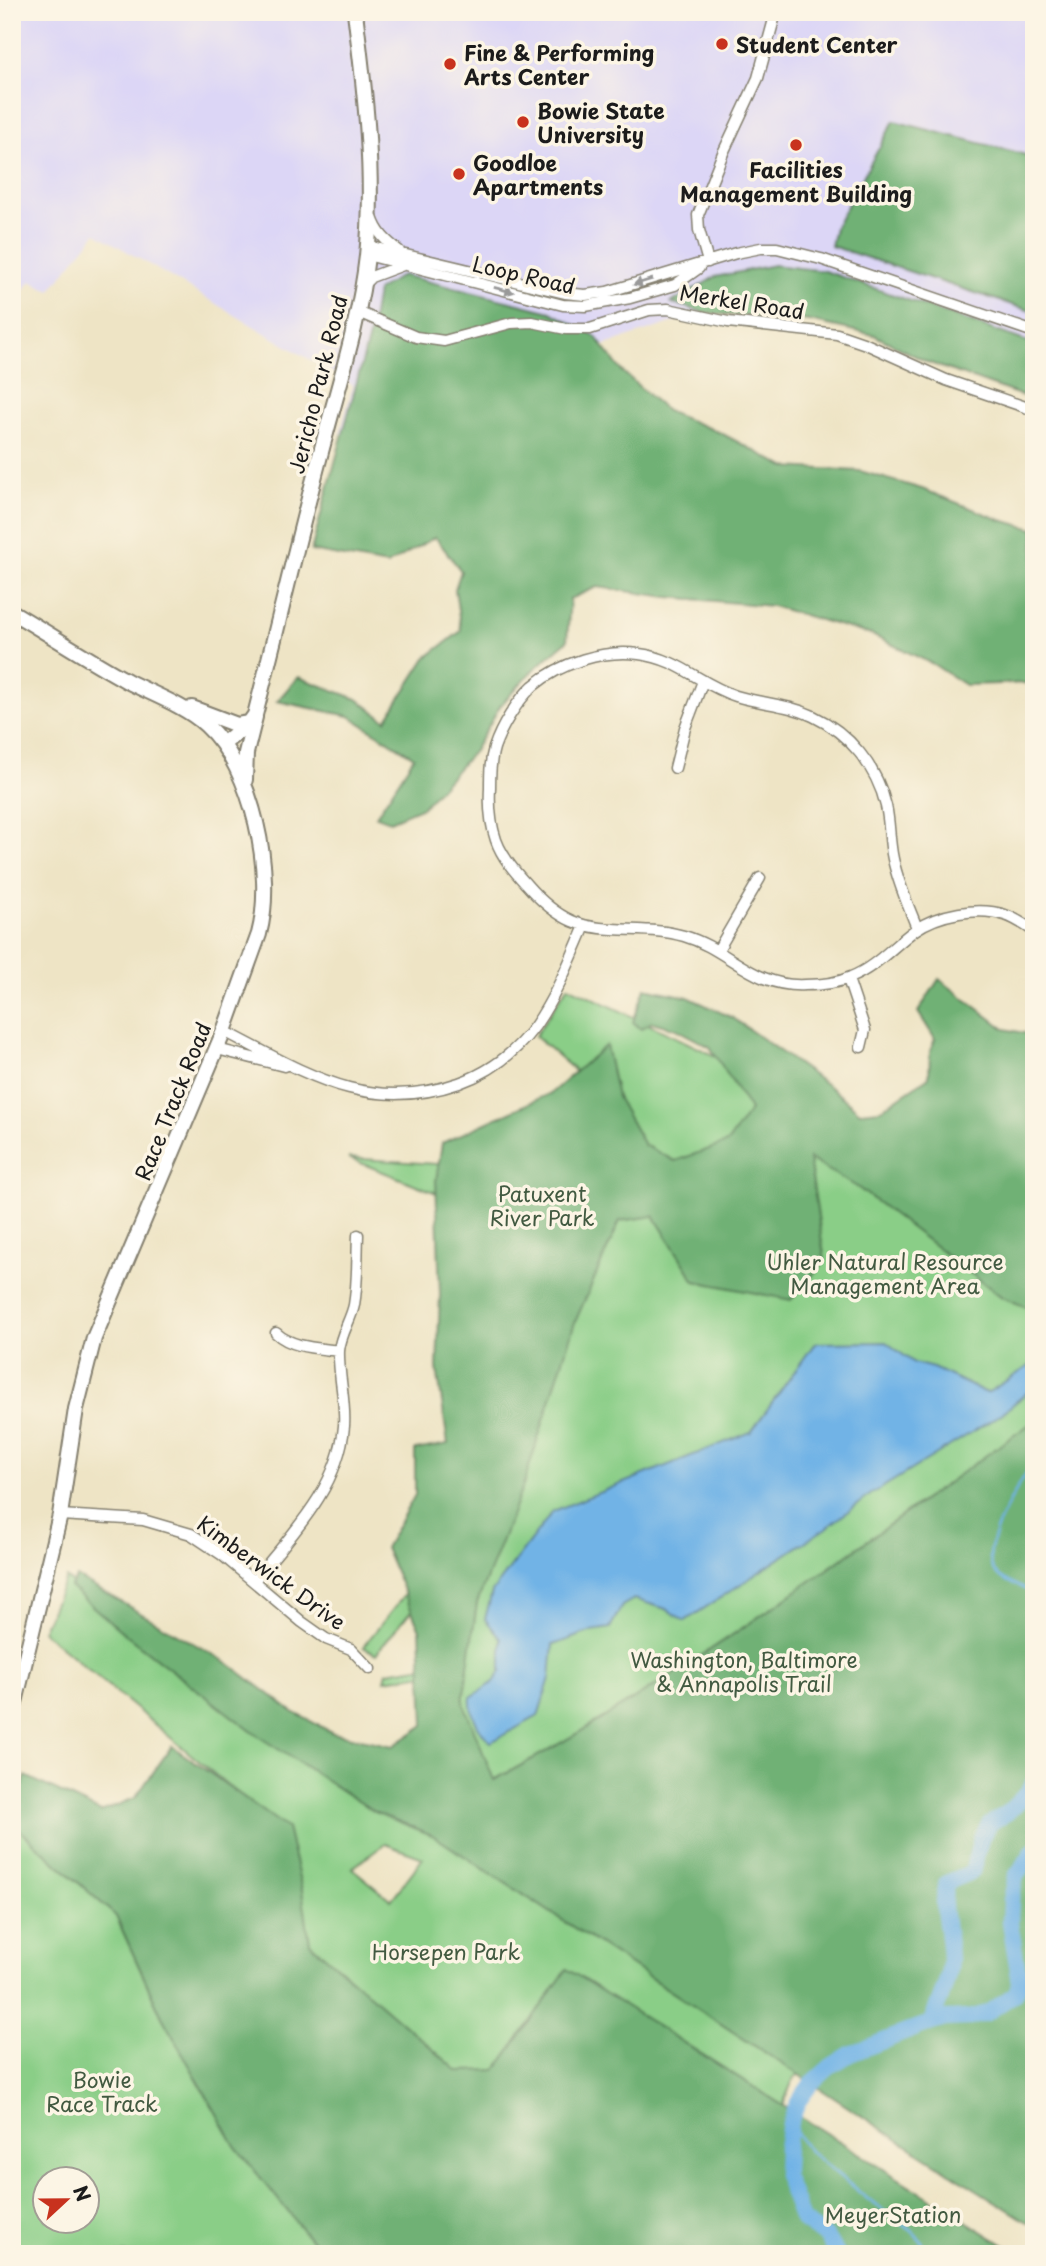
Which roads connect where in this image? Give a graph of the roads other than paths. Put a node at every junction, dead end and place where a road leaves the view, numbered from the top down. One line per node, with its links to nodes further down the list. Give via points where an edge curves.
1 (355, 12): 3 (street, Jericho Park Road, via 368,139)
2 (776, 12): 6 (street, via 758,78 698,215)
3 (368, 202): 4 (street, Jericho Park Road); 5 (street, via 375,228)
4 (367, 251): 5 (street, Loop Road); 7 (street, Jericho Park Road)
5 (404, 260): 6 (street, Loop Road, via 585,295); 7 (street)
6 (708, 261): 9 (street, Loop Road, via 761,248 796,251)
7 (363, 284): 8 (street, Jericho Park Road)
8 (358, 312): 10 (street, Merkel Road, via 416,337 443,341 511,323 590,329 649,310 668,309 728,322 837,334 946,380); 14 (street, Jericho Park Road)
9 (1034, 332)
10 (1034, 410)
11 (12, 612): 13 (street, Race Track Road)
12 (703, 681): 16 (street); 19 (street, via 671,661 639,654 610,653 586,659 533,687 495,745 489,809 498,845 542,901); 20 (street, via 734,695 814,716 858,750 883,793 894,863)
13 (171, 704): 14 (street, via 237,725); 15 (street, Race Track Road, via 205,724)
14 (253, 719): 15 (street); 17 (street, Jericho Park Road, via 244,771)
15 (223, 744): 17 (street, Race Track Road)
16 (675, 768)
17 (246, 795): 24 (street, Race Track Road, via 261,851 263,919)
18 (760, 878): 22 (street)
19 (585, 926): 22 (street, via 666,931); 27 (street, via 535,1025 499,1062 470,1079 423,1092 382,1095 350,1089)
20 (918, 928): 21 (street, via 941,918 976,912 1008,916); 23 (street)
21 (1034, 931)
22 (718, 950): 23 (street, via 756,976 784,984)
23 (848, 979): 25 (street, via 865,1030)
24 (224, 1031): 26 (street, Race Track Road); 27 (street)
25 (861, 1047)
26 (216, 1049): 27 (street); 31 (street, Race Track Road, via 94,1338 76,1409)
27 (295, 1068)
28 (358, 1235): 30 (street, via 355,1301)
29 (276, 1333): 30 (street, via 283,1340)
30 (339, 1351): 32 (street, via 344,1425 336,1464 308,1514)
31 (60, 1514): 32 (street, Kimberwick Drive, via 127,1518 178,1529 204,1542); 34 (street, Race Track Road)
32 (254, 1581): 33 (street, Kimberwick Drive, via 310,1628 351,1649)
33 (370, 1669)
34 (12, 1715)

